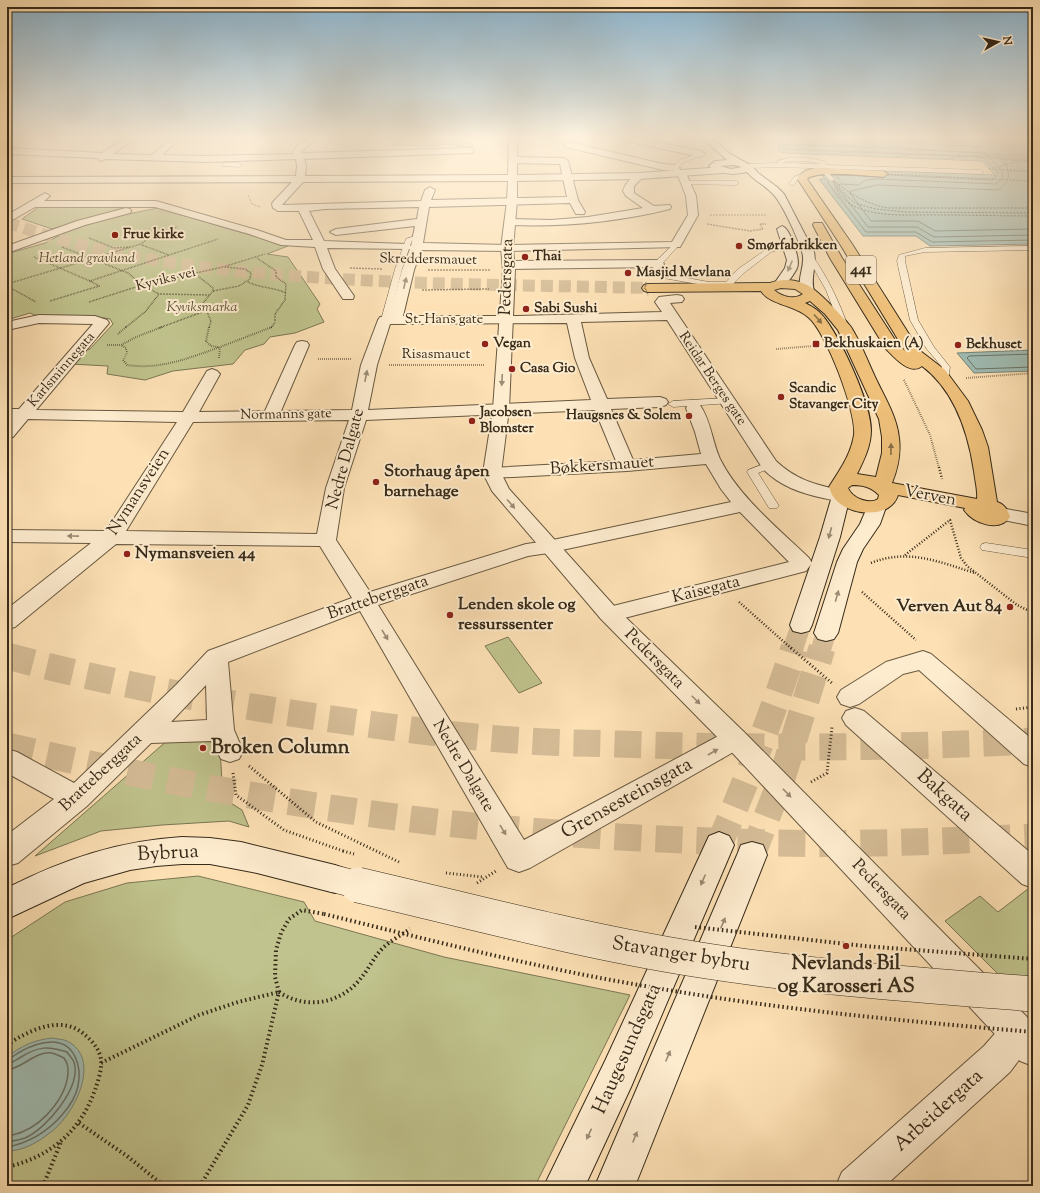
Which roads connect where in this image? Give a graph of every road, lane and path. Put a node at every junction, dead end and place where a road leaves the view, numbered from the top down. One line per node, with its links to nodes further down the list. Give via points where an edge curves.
1 (49, 194): 21 (street)
2 (244, 194): 23 (path, via 258,207)
3 (286, 194): 23 (street, via 276,204)
4 (334, 194): 24 (street)
5 (375, 194): 20 (street)
6 (428, 194): 17 (street, Nedre Dalgate)
7 (511, 194): 28 (street, Pedersgata)
8 (571, 194): 16 (street)
9 (629, 194): 27 (street)
10 (690, 194): 30 (street)
11 (764, 194): 15 (street)
12 (779, 194): 57 (street)
13 (812, 194): 103 (main road, 441, via 846,244)
14 (166, 196): 18 (street)
15 (767, 197)
16 (573, 200): 28 (street); 32 (street)
17 (425, 203): 19 (street); 28 (street); 35 (street, Nedre Dalgate)
18 (156, 204): 21 (street); 44 (street, via 81,223); 47 (street)
19 (406, 204): 20 (street); 26 (street, via 400,207)
20 (370, 205): 24 (street)
21 (30, 206): 25 (street); 34 (street)
22 (666, 207): 27 (street)
23 (279, 208): 24 (street)
24 (314, 208): 26 (street); 50 (street, via 308,221)
25 (7, 209)
26 (357, 209): 40 (street)
27 (652, 209): 32 (street)
28 (511, 212): 32 (street, via 551,223); 65 (street, Pedersgata)
29 (766, 214): 30 (path)
30 (693, 215): 51 (street)
31 (813, 216): 43 (main road, 441)
32 (588, 220)
33 (778, 220): 53 (street)
34 (7, 221): 39 (street)
35 (422, 222): 40 (street); 48 (street, Nedre Dalgate)
36 (177, 224): 49 (path, via 183,226 152,235)
37 (766, 224): 38 (path, via 760,224 763,229 750,231)
38 (716, 225)
39 (21, 226)
40 (371, 228): 42 (street)
41 (35, 230): 44 (street)
42 (336, 232)
43 (824, 234): 103 (main road, via 849,264 900,344); 108 (main road, 441, via 836,258 891,346 908,362)
44 (48, 235): 56 (street)
45 (212, 236): 58 (path, via 220,238)
46 (87, 238): 54 (path, via 114,248)
47 (285, 243): 50 (street); 60 (path, Kyviks vei)
48 (414, 243): 50 (street); 65 (street); 68 (street, Nedre Dalgate)
49 (141, 244): 54 (path); 58 (path)
50 (320, 244): 66 (street)
51 (676, 245): 65 (street); 67 (lane)
52 (59, 246): 61 (path)
53 (789, 246): 67 (lane, via 769,250 728,284 709,284); 79 (street, one-way to 79, via 792,264)
54 (134, 247): 61 (path)
55 (1033, 248): 108 (lane, via 925,250 902,255 901,261 914,320 930,348 946,367)
56 (7, 250)
57 (808, 253): 80 (street, via 809,266 805,280); 96 (lane, via 818,267)
58 (169, 255): 69 (path)
59 (32, 256): 63 (path)
60 (256, 258): 62 (path, Kyviks vei); 81 (path, via 276,271 276,277 286,284)
61 (92, 259): 63 (path); 69 (path)
62 (222, 267): 70 (path, Kyviks vei); 72 (path, via 244,269 251,273)
63 (61, 268): 71 (path); 73 (path)
64 (346, 268): 66 (street); 68 (path, Skreddersmauet)
65 (508, 268): 67 (street); 68 (path, Skreddersmauet); 77 (path); 94 (street, Pedersgata)
66 (329, 269): 86 (street)
67 (656, 269)
68 (403, 270): 77 (street, Nedre Dalgate, one-way to 68); 93 (lane, Nedre Dalgate)
69 (122, 271): 71 (path); 74 (path)
70 (194, 273): 74 (path, Kyviks vei); 78 (path, via 213,288)
71 (90, 281): 87 (path, via 99,286)
72 (248, 282): 78 (path); 81 (path, via 258,287 277,289)
73 (7, 285): 89 (path)
74 (142, 285): 88 (path, Kyviks vei)
75 (647, 288): 84 (main road)
76 (178, 290): 83 (path)
77 (404, 290): 93 (street, Nedre Dalgate)
78 (213, 291): 85 (path)
79 (777, 292): 80 (main road, via 798,286); 84 (main road); 125 (main road, one-way to 125, via 809,310 821,322 860,408 862,440)
80 (809, 292): 96 (main road)
81 (286, 293): 100 (path, via 275,314 276,322 272,327)
82 (160, 294): 83 (path)
83 (175, 294): 85 (path)
84 (675, 294): 91 (street, Reidar Berges gate, via 662,300)
85 (209, 295): 90 (path, via 204,303)
86 (348, 296)
87 (47, 302)
88 (88, 302)
89 (40, 304)
90 (205, 311): 98 (path); 100 (path, via 210,321 206,341 211,346)
91 (670, 316): 92 (street, St. Hans gate); 110 (street, Reidar Berges gate)
92 (573, 319): 94 (street, St. Hans gate); 112 (street, via 582,358)
93 (390, 320): 94 (street, St. Hans gate); 104 (street, Nedre Dalgate)
94 (506, 320): 105 (street, Pedersgata)
95 (7, 326): 116 (street, Karlsminnegata, via 39,319 95,320 102,323)
96 (845, 329): 126 (main road, one-way to 96, via 892,454 890,430 883,407)
97 (105, 344): 98 (path)
98 (121, 345): 100 (path, via 126,348 127,353 123,360 127,365 143,367 166,365)
99 (815, 346): 101 (path)
100 (220, 347): 107 (path, via 218,363)
101 (776, 349)
102 (300, 352): 104 (path, Risasmauet); 119 (street)
103 (913, 353): 108 (main road, 441)
104 (370, 362): 105 (path, Risasmauet); 117 (street, Nedre Dalgate, one-way to 104)
105 (503, 365): 114 (street, Pedersgata, one-way to 114)
106 (1033, 373): 109 (path)
107 (212, 374): 118 (street, Nymansveien)
108 (945, 378): 129 (main road, 441, via 974,430 987,495)
109 (962, 378)
110 (728, 401): 111 (lane); 123 (street, Reidar Berges gate)
111 (667, 403): 112 (street, Normanns gate)
112 (603, 404): 114 (street, Normanns gate); 122 (street)
113 (694, 408): 121 (street)
114 (501, 409): 117 (street, Normanns gate); 124 (street, Pedersgata)
115 (7, 414): 116 (street, Normanns gate)
116 (25, 414): 118 (street, Normanns gate); 120 (street, Karlsminnegata)
117 (359, 415): 119 (street, Normanns gate); 133 (street, Nedre Dalgate, via 335,488)
118 (188, 416): 119 (street, Normanns gate); 132 (street, Nymansveien)
119 (271, 416)
120 (7, 433)
121 (711, 458): 122 (street, Bøkkersmauet); 127 (street, via 730,489)
122 (627, 466): 124 (street, Bøkkersmauet)
123 (771, 467): 125 (street, Reidar Berges gate, via 801,487); 128 (lane, via 752,472)
124 (492, 473): 134 (street, Pedersgata, one-way to 134, via 501,491)
125 (843, 488): 126 (main road, via 856,505); 126 (main road, via 859,479 874,483); 146 (street, one-way to 146, via 830,537)
126 (881, 499): 129 (main road, Verven); 147 (street, one-way to 126, via 853,549 870,524)
127 (744, 505): 134 (street, Bratteberggata); 140 (street, Kaisegata, via 802,563 799,566)
128 (773, 506)
129 (987, 510): 130 (street, Verven)
130 (1033, 520)
131 (7, 536): 132 (street, one-way to 131)
132 (112, 537): 133 (street); 145 (street, Nymansveien)
133 (326, 540): 142 (street, Nedre Dalgate)
134 (548, 547): 142 (street, Bratteberggata, via 512,554); 144 (street, Pedersgata)
135 (986, 547): 136 (lane)
136 (1033, 554)
137 (904, 555): 138 (path, via 879,558); 139 (path); 139 (path, via 950,520 961,558)
138 (869, 564)
139 (975, 573): 143 (path, via 1017,605)
140 (725, 585): 144 (street, Kaisegata); 150 (path)
141 (859, 589): 149 (path, via 924,647 927,652)
142 (365, 601): 148 (street, Bratteberggata); 162 (street, Nedre Dalgate, one-way to 162)
143 (1033, 613)
144 (609, 614): 154 (street, Pedersgata, one-way to 154)
145 (7, 621)
146 (800, 624)
147 (826, 633)
148 (216, 658): 153 (street, Bratteberggata); 155 (street)
149 (923, 660): 150 (street, via 896,668); 156 (street)
150 (843, 705): 158 (path, via 827,773); 167 (street, Bakgata)
151 (1029, 707): 152 (path)
152 (1033, 711)
153 (145, 732): 155 (street); 159 (street, Bratteberggata)
154 (735, 739): 158 (street, Pedersgata, one-way to 158); 162 (street, Grensesteinsgata, one-way to 154)
155 (226, 740): 163 (path, via 316,822); 165 (path, via 236,795)
156 (1033, 756)
157 (7, 760): 159 (street)
158 (787, 793): 178 (street, Pedersgata)
159 (77, 798): 160 (street, Bratteberggata)
160 (7, 853)
161 (356, 855): 165 (path, bridge)
162 (519, 858): 168 (path)
163 (403, 863)
164 (391, 864): 166 (path)
165 (339, 865): 171 (street, Bybrua, via 277,864 212,852 153,851 92,865 38,887); 177 (street, Stavanger bybru, bridge, via 567,935 694,959 893,983)
166 (398, 866)
167 (1033, 874)
168 (484, 878): 169 (path, via 444,875); 170 (path, via 473,885)
169 (452, 879)
170 (482, 886)
171 (7, 904)
172 (324, 914): 176 (path, via 302,910 290,919 281,933 274,964 274,977)
173 (415, 925): 176 (path, via 384,947 348,992 332,999 301,1003 286,998)
174 (691, 926): 175 (path, bridge, via 890,950)
175 (1033, 959)
176 (279, 992): 180 (path, via 214,1009); 186 (path, via 262,1065 248,1105)
177 (1033, 994)
178 (1026, 1040): 189 (street, Arbeidergata, via 998,1059)
179 (7, 1045): 180 (path, via 39,1028 60,1025 78,1029 91,1040 98,1049)
180 (101, 1063): 181 (path, via 93,1100)
181 (79, 1123): 182 (path); 185 (path, via 127,1156)
182 (62, 1141): 183 (path, via 42,1156); 184 (path)
183 (7, 1167)
184 (43, 1186)
185 (164, 1186)
186 (200, 1186)
187 (564, 1186): 188 (street, Haugesundsgata, one-way to 187, via 735,850 618,1074)
188 (615, 1186)
189 (856, 1186)

